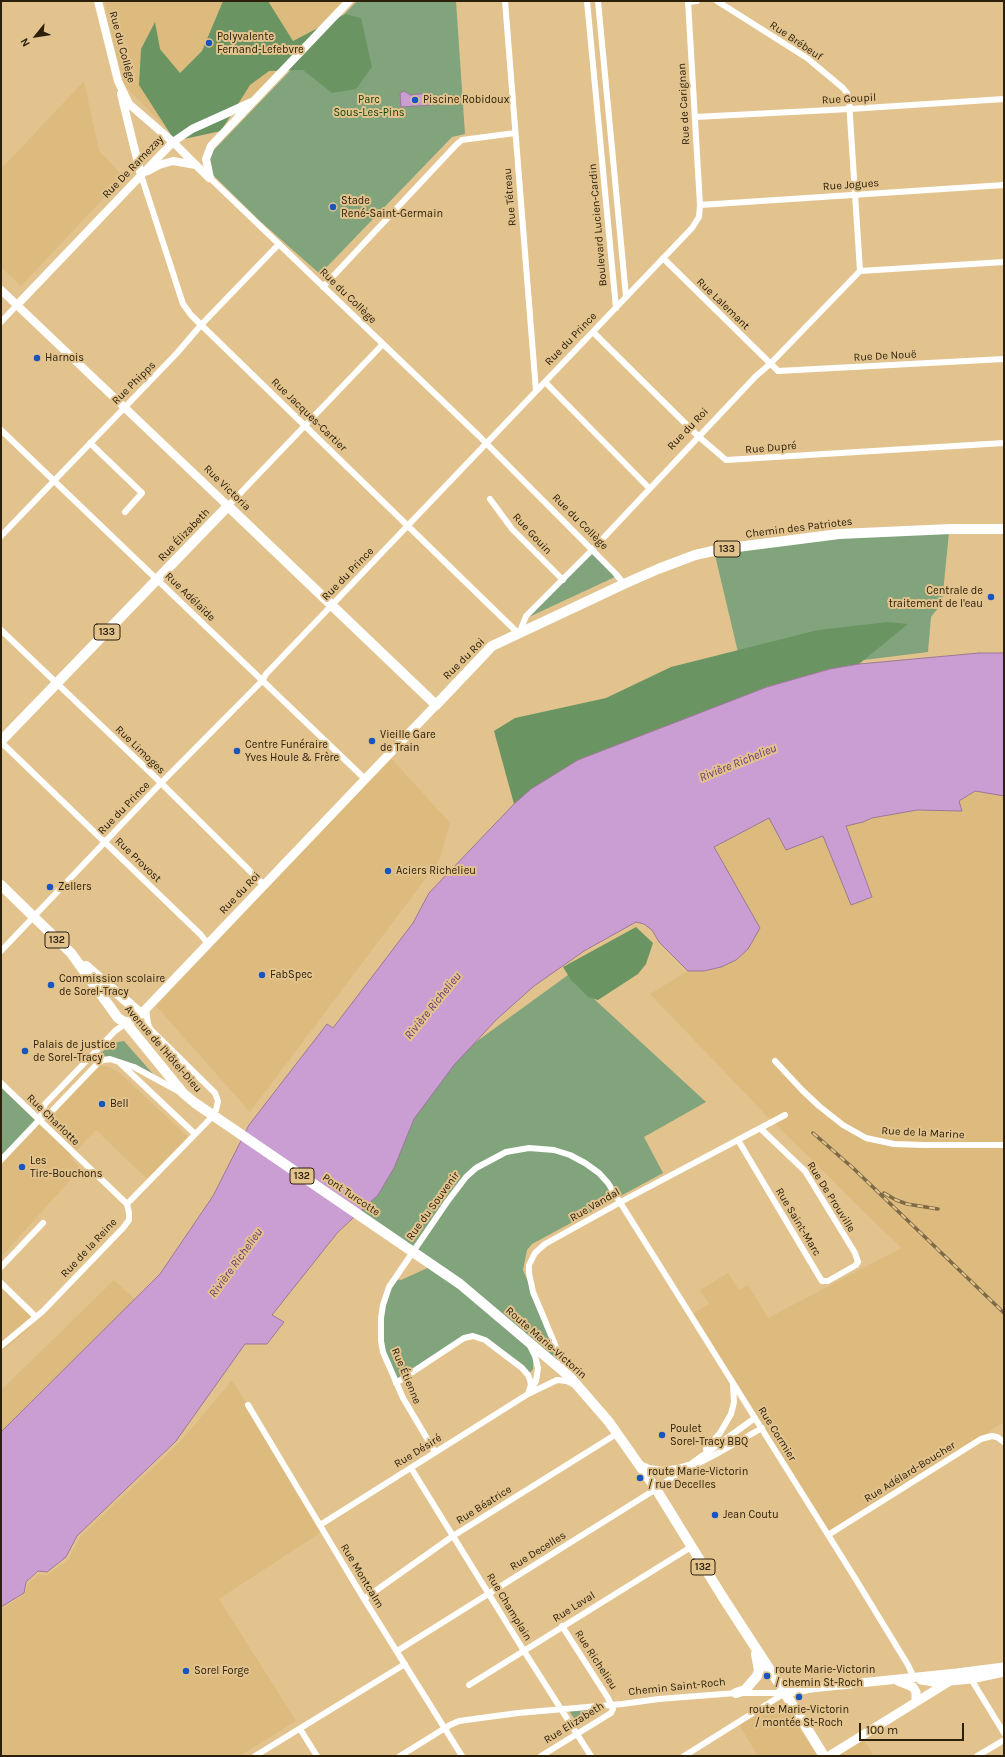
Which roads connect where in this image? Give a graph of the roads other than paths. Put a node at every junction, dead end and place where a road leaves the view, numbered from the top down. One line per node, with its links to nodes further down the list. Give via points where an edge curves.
1 (98, 1): 11 (street, Rue du Collège)
2 (349, 1): 13 (street, Rue De Ramezay)
3 (505, 1): 16 (street, Rue Tétreau)
4 (587, 1): 10 (street, Boulevard Lucien-Cardin)
5 (598, 1): 9 (street, Boulevard Lucien-Cardin)
6 (697, 1): 8 (street)
7 (717, 1): 14 (street, Rue Brébeuf, via 807,58 843,88 847,93)
8 (688, 2): 15 (street, Rue de Carignan)
9 (604, 65): 10 (street); 18 (street, Boulevard Lucien-Cardin)
10 (593, 66): 17 (street, Boulevard Lucien-Cardin)
11 (118, 81): 19 (street, Rue du Collège, via 130,104); 21 (street)
12 (1004, 100): 14 (street, Rue Goupil)
13 (254, 101): 19 (street, Rue De Ramezay, via 192,129); 22 (street, via 211,146 206,159)
14 (850, 109): 15 (street, Rue Goupil); 24 (street, Rue Brébeuf)
15 (695, 117): 25 (street, Rue de Carignan)
16 (515, 132): 32 (street, via 462,140); 44 (street, Rue Tétreau)
17 (600, 141): 18 (street); 27 (street, Boulevard Lucien-Cardin)
18 (611, 141): 26 (street, Boulevard Lucien-Cardin)
19 (173, 142): 20 (street, Rue du Collège); 21 (street, Rue De Ramezay)
20 (198, 166): 21 (street, via 173,161); 22 (street, Rue du Collège)
21 (141, 175): 35 (street, Rue De Ramezay); 38 (street, Rue Jacques-Cartier, via 183,304)
22 (210, 178): 28 (street, Rue du Collège)
23 (1004, 185): 24 (street, Rue Jogues)
24 (855, 194): 25 (street, Rue Jogues); 31 (street, Rue Brébeuf)
25 (700, 205): 29 (street, Rue du Prince, via 699,217 692,228)
26 (618, 208): 27 (street); 34 (street, Boulevard Lucien-Cardin)
27 (607, 209): 36 (street, Boulevard Lucien-Cardin)
28 (279, 244): 32 (street, Rue du Collège); 38 (street, Rue Phipps)
29 (663, 258): 34 (street, Rue du Prince); 42 (street, Rue Lalemant)
30 (1004, 262): 31 (street)
31 (860, 271): 42 (street, Rue du Roi)
32 (323, 287): 40 (street, Rue du Collège)
33 (1, 290): 35 (street, Rue Victoria)
34 (626, 296): 36 (street, Rue du Prince)
35 (17, 305): 37 (street, Rue De Ramezay); 45 (street, Rue Victoria)
36 (616, 308): 39 (street, Rue du Prince)
37 (1, 322)
38 (201, 325): 45 (street, Rue Phipps); 46 (street, Rue Jacques-Cartier)
39 (593, 332): 43 (street, Rue du Prince); 48 (street, Rue Dupré)
40 (383, 344): 46 (street, Rue Élizabeth); 51 (street, Rue du Collège)
41 (1004, 359): 42 (street, Rue De Nouë, via 783,372)
42 (770, 364): 48 (street, Rue du Roi)
43 (545, 382): 44 (street, Rue du Prince); 53 (street)
44 (536, 391): 51 (street, Rue du Prince)
45 (124, 407): 49 (street, Rue Phipps); 55 (street, Rue Victoria)
46 (306, 426): 55 (street, Rue Élizabeth); 57 (street, Rue Jacques-Cartier)
47 (1, 430): 52 (street, Rue Adélaïde)
48 (698, 436): 50 (street, Rue Dupré, via 722,459 730,461); 53 (street, Rue du Roi)
49 (90, 443): 52 (street, Rue Phipps); 56 (street, via 142,493)
50 (1004, 443)
51 (486, 444): 57 (street, Rue du Prince); 60 (street, Rue du Collège)
52 (54, 480): 59 (street, Rue Phipps); 61 (street, Rue Adélaïde)
53 (649, 488): 60 (street, Rue du Roi)
54 (490, 499): 62 (street, Rue Gouin, via 512,529)
55 (228, 506): 61 (main road, Rue Élizabeth / 133); 64 (main road, Rue Victoria)
56 (125, 512)
57 (408, 525): 64 (street, Rue du Prince); 66 (street, Rue Jacques-Cartier)
58 (1004, 529): 63 (main road, Chemin des Patriotes / 133, via 839,534 722,549 680,560)
59 (1, 536)
60 (592, 550): 62 (street, Rue du Roi); 63 (street, Rue du Collège)
61 (158, 580): 67 (street, Rue Adélaïde); 68 (main road, Rue Élizabeth / 133)
62 (563, 580): 66 (street, Rue du Roi, via 526,616)
63 (624, 584): 66 (main road, Chemin des Patriotes / 133)
64 (331, 606): 67 (street, Rue du Prince); 69 (main road, Rue Victoria)
65 (1, 630): 68 (street, Rue Limoges)
66 (519, 634): 69 (main road, Rue du Roi / 133, via 492,646)
67 (262, 681): 71 (street, Rue Adélaïde); 72 (street, Rue du Prince)
68 (57, 684): 70 (main road, Rue Élizabeth / 133); 72 (street, Rue Limoges)
69 (436, 705): 71 (main road, Rue du Roi)
70 (1, 742): 73 (street, Rue Provost)
71 (365, 779): 75 (main road, Rue du Roi)
72 (161, 783): 73 (street, Rue du Prince); 75 (street, Rue Limoges)
73 (105, 842): 76 (street, Rue du Prince); 77 (street, Rue Provost, via 201,934)
74 (1, 885): 76 (main road, Avenue de l'Hôtel-Dieu / 132)
75 (264, 885): 77 (main road, Rue du Roi)
76 (34, 917): 78 (street, Rue du Prince); 79 (main road, Avenue de l'Hôtel-Dieu / 132)
77 (208, 944): 80 (main road, Rue du Roi)
78 (1, 951)
79 (78, 963): 80 (main road, via 86,966); 81 (main road, Avenue de l'Hôtel-Dieu / 132, via 118,1018)
80 (144, 1011): 81 (main road, Rue du Roi); 87 (street, via 152,1032 215,1093 218,1101)
81 (126, 1023): 85 (main road, Avenue de l'Hôtel-Dieu / 132); 89 (street, Rue du Roi, via 115,1031 45,1104)
82 (775, 1061): 94 (street, Rue de la Marine, via 819,1106 842,1125 866,1138 894,1144)
83 (120, 1063): 85 (street, Rue du Roi, via 134,1067); 89 (street, Rue du Roi, via 108,1059 99,1062 52,1111); 92 (street)
84 (1, 1083): 89 (street, Rue Charlotte)
85 (183, 1093): 86 (main road, Avenue de l'Hôtel-Dieu / 132)
86 (195, 1103): 100 (main road, Pont Turcotte / 132)
87 (216, 1110)
88 (785, 1116): 91 (street, Rue Vandal)
89 (39, 1120): 95 (street, Rue du Roi); 97 (street, Rue Charlotte)
90 (209, 1120): 92 (street)
91 (761, 1129): 93 (street, Rue Vandal); 99 (street, Rue De Prouville, via 805,1171 855,1253)
92 (195, 1134): 97 (street)
93 (738, 1140): 96 (street, Rue Vandal); 99 (street, Rue Saint-Marc, via 822,1280 828,1281)
94 (1004, 1145)
95 (1, 1160)
96 (620, 1202): 102 (street, Rue du Souvenir, via 599,1173 570,1155 542,1148 506,1152 484,1163 466,1177); 107 (street, Rue Vandal, via 545,1244 535,1253 529,1266 533,1292); 108 (street, Rue Cormier)
97 (127, 1204): 104 (street, Rue de la Reine, via 128,1222)
98 (43, 1223): 101 (street)
99 (857, 1263)
100 (433, 1266): 105 (main road, Route Marie-Victorin / 132, via 460,1284)
101 (1, 1267)
102 (394, 1279): 109 (street, Rue Étienne, via 383,1305 381,1330 383,1352)
103 (1, 1283): 104 (street)
104 (36, 1318): 106 (street, Rue de la Reine)
105 (523, 1337): 107 (main road, Route Marie-Victorin / 132); 111 (street, via 533,1350 538,1368 534,1385)
106 (1, 1346)
107 (570, 1377): 110 (main road, Route Marie-Victorin / 132)
108 (732, 1382): 113 (street, Rue Cormier); 119 (street, via 734,1402 731,1414 714,1440)
109 (396, 1383): 111 (street, via 464,1338 473,1336 485,1340 522,1368 530,1380); 117 (street, Rue Étienne, via 415,1421)
110 (581, 1389): 111 (street, Rue Désiré, via 567,1381 557,1380); 115 (main road, Route Marie-Victorin / 132)
111 (528, 1394): 117 (street, Rue Désiré)
112 (248, 1405): 122 (street, Rue Montcalm)
113 (755, 1418): 114 (street, Rue Cormier); 119 (street, Rue Decelles)
114 (762, 1428): 119 (street, Rue Decelles, via 699,1464); 123 (street, Rue Cormier)
115 (618, 1433): 118 (main road, Route Marie-Victorin / 132); 124 (street, Rue Béatrice)
116 (1004, 1442): 123 (street, Rue Adélard-Boucher, via 992,1436 981,1439)
117 (435, 1452): 120 (street, Rue Désiré)
118 (640, 1466): 119 (main road, via 662,1472); 121 (main road, Route Marie-Victorin / 132)
119 (688, 1467): 121 (street, Rue Decelles)
120 (411, 1468): 122 (street, Rue Désiré); 124 (street, Rue Champlain)
121 (656, 1489): 125 (main road, Route Marie-Victorin / 132); 126 (street, Rue Decelles)
122 (320, 1525): 127 (street, Rue Montcalm)
123 (828, 1535): 135 (street, Rue Cormier)
124 (453, 1536): 126 (street, Rue Champlain); 127 (street, Rue Béatrice)
125 (691, 1547): 128 (street, Rue Laval); 129 (main road, Route Marie-Victorin / 132)
126 (489, 1594): 130 (street, Rue Decelles); 131 (street, Rue Champlain)
127 (364, 1599): 130 (street, Rue Montcalm)
128 (562, 1626): 131 (street, Rue Laval); 143 (street, Rue Richelieu)
129 (752, 1643): 140 (main road, via 759,1663 757,1676 745,1690); 141 (main road, Route Marie-Victorin / 132)
130 (397, 1651): 132 (street, Rue Montcalm)
131 (524, 1651): 139 (street, Rue Laval); 144 (street, Rue Champlain)
132 (405, 1664): 145 (street, Rue Montcalm); 146 (street)
133 (1004, 1667): 135 (main road, Chemin Saint-Roch)
134 (1004, 1672): 136 (main road, Chemin Saint-Roch)
135 (914, 1678): 137 (main road, Chemin Saint-Roch); 138 (main road, Chemin Saint-Roch)
136 (971, 1679): 138 (main road, Chemin Saint-Roch); 147 (street)
137 (891, 1680): 141 (main road, Chemin Saint-Roch); 142 (main road, via 913,1687)
138 (950, 1682): 142 (main road)
139 (469, 1685)
140 (736, 1693): 141 (street, Chemin Saint-Roch); 143 (street, Chemin Saint-Roch)
141 (785, 1693): 156 (street); 157 (main road, Route Marie-Victorin / 132)
142 (916, 1702): 158 (main road)
143 (613, 1705): 144 (street, Chemin Saint-Roch); 148 (street, Rue Elizabeth, via 611,1713)
144 (561, 1709): 145 (street, Chemin Saint-Roch, via 518,1712 459,1721); 148 (street, Rue Champlain)
145 (445, 1728): 152 (street, Chemin Saint-Roch); 153 (street, Rue Montcalm)
146 (300, 1729): 150 (street); 151 (street)
147 (1004, 1732)
148 (578, 1733): 154 (street, Rue Elizabeth); 155 (street, Rue Champlain)
149 (1004, 1740): 159 (street)
150 (255, 1756)
151 (317, 1756)
152 (400, 1756)
153 (462, 1756)
154 (541, 1756)
155 (591, 1756)
156 (684, 1756)
157 (824, 1756)
158 (828, 1756)
159 (977, 1756)

